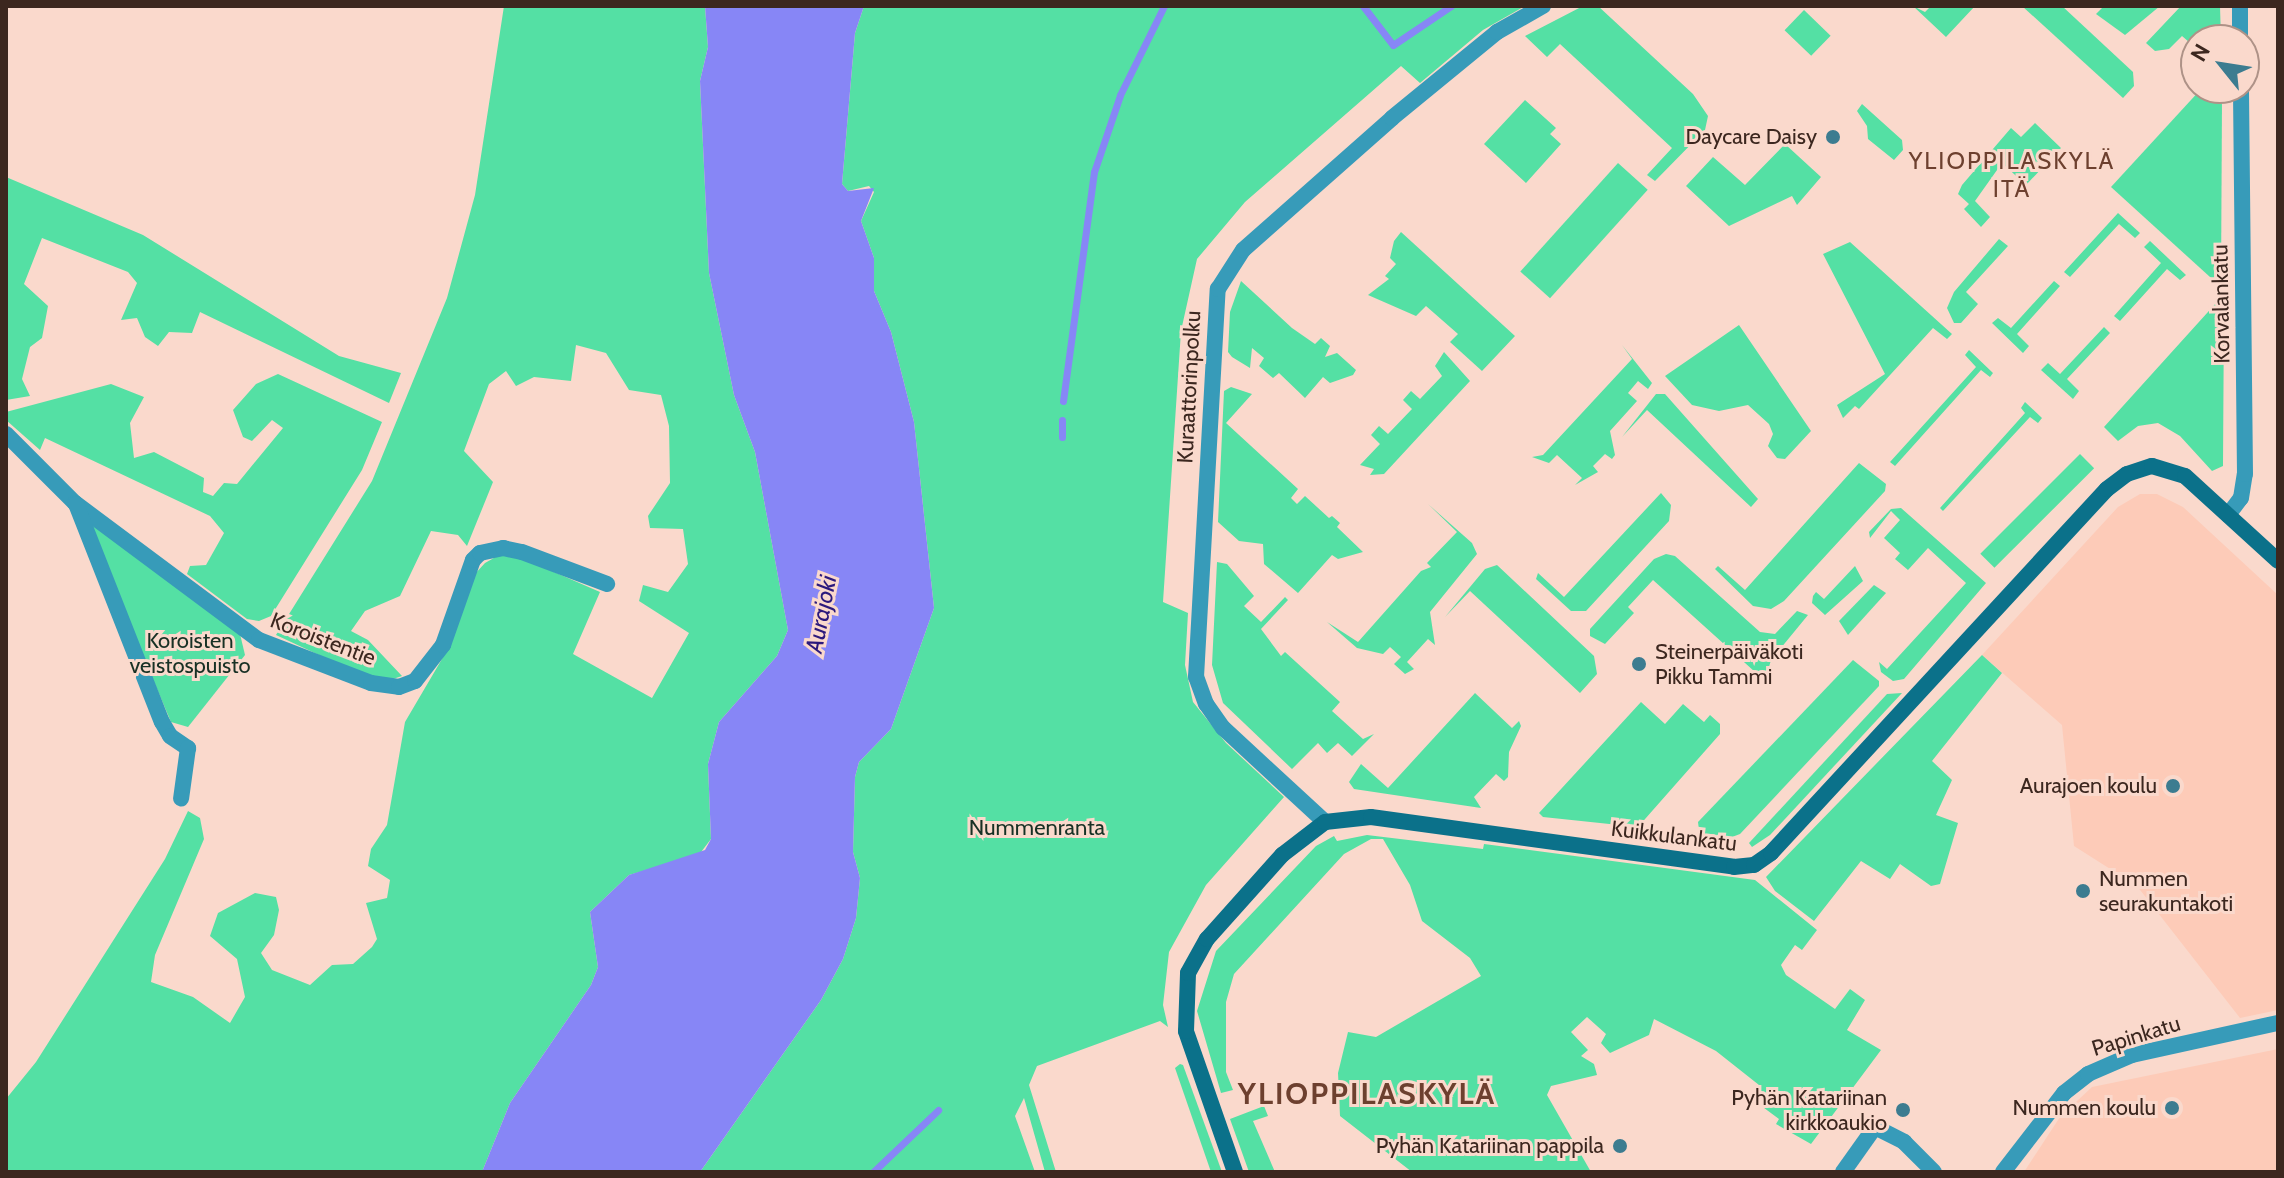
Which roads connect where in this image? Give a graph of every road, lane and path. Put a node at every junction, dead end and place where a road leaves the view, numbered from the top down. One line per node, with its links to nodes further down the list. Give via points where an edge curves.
1 (1543, 6): 9 (street, Kuraattorinpolku, via 1488,39 1392,118 1243,250 1218,289 1196,677 1223,728)
2 (2241, 104): 5 (street, Korvalankatu, via 2245,474 2241,498)
3 (6, 434): 4 (street, Koroistentie)
4 (75, 503): 7 (street, Koroistentie, via 259,640 385,685 415,681 443,645 480,553 503,548 522,552); 8 (street, via 162,722 170,736 188,748)
5 (2228, 515): 6 (street, Kuikkulankatu); 9 (street, Kuikkulankatu, via 2171,470 2141,468 2116,480 1771,853 1754,865 1734,867 1371,817)
6 (2278, 561)
7 (607, 584)
8 (181, 799)
9 (1325, 822): 11 (street, via 1282,855 1207,939 1188,973 1186,1031)
10 (2278, 1023): 14 (street, Papinkatu, via 2132,1055 2088,1074 2064,1093)
11 (1235, 1172)
12 (1843, 1172): 13 (street, via 1875,1127 1904,1142)
13 (1934, 1172)
14 (2003, 1172)

